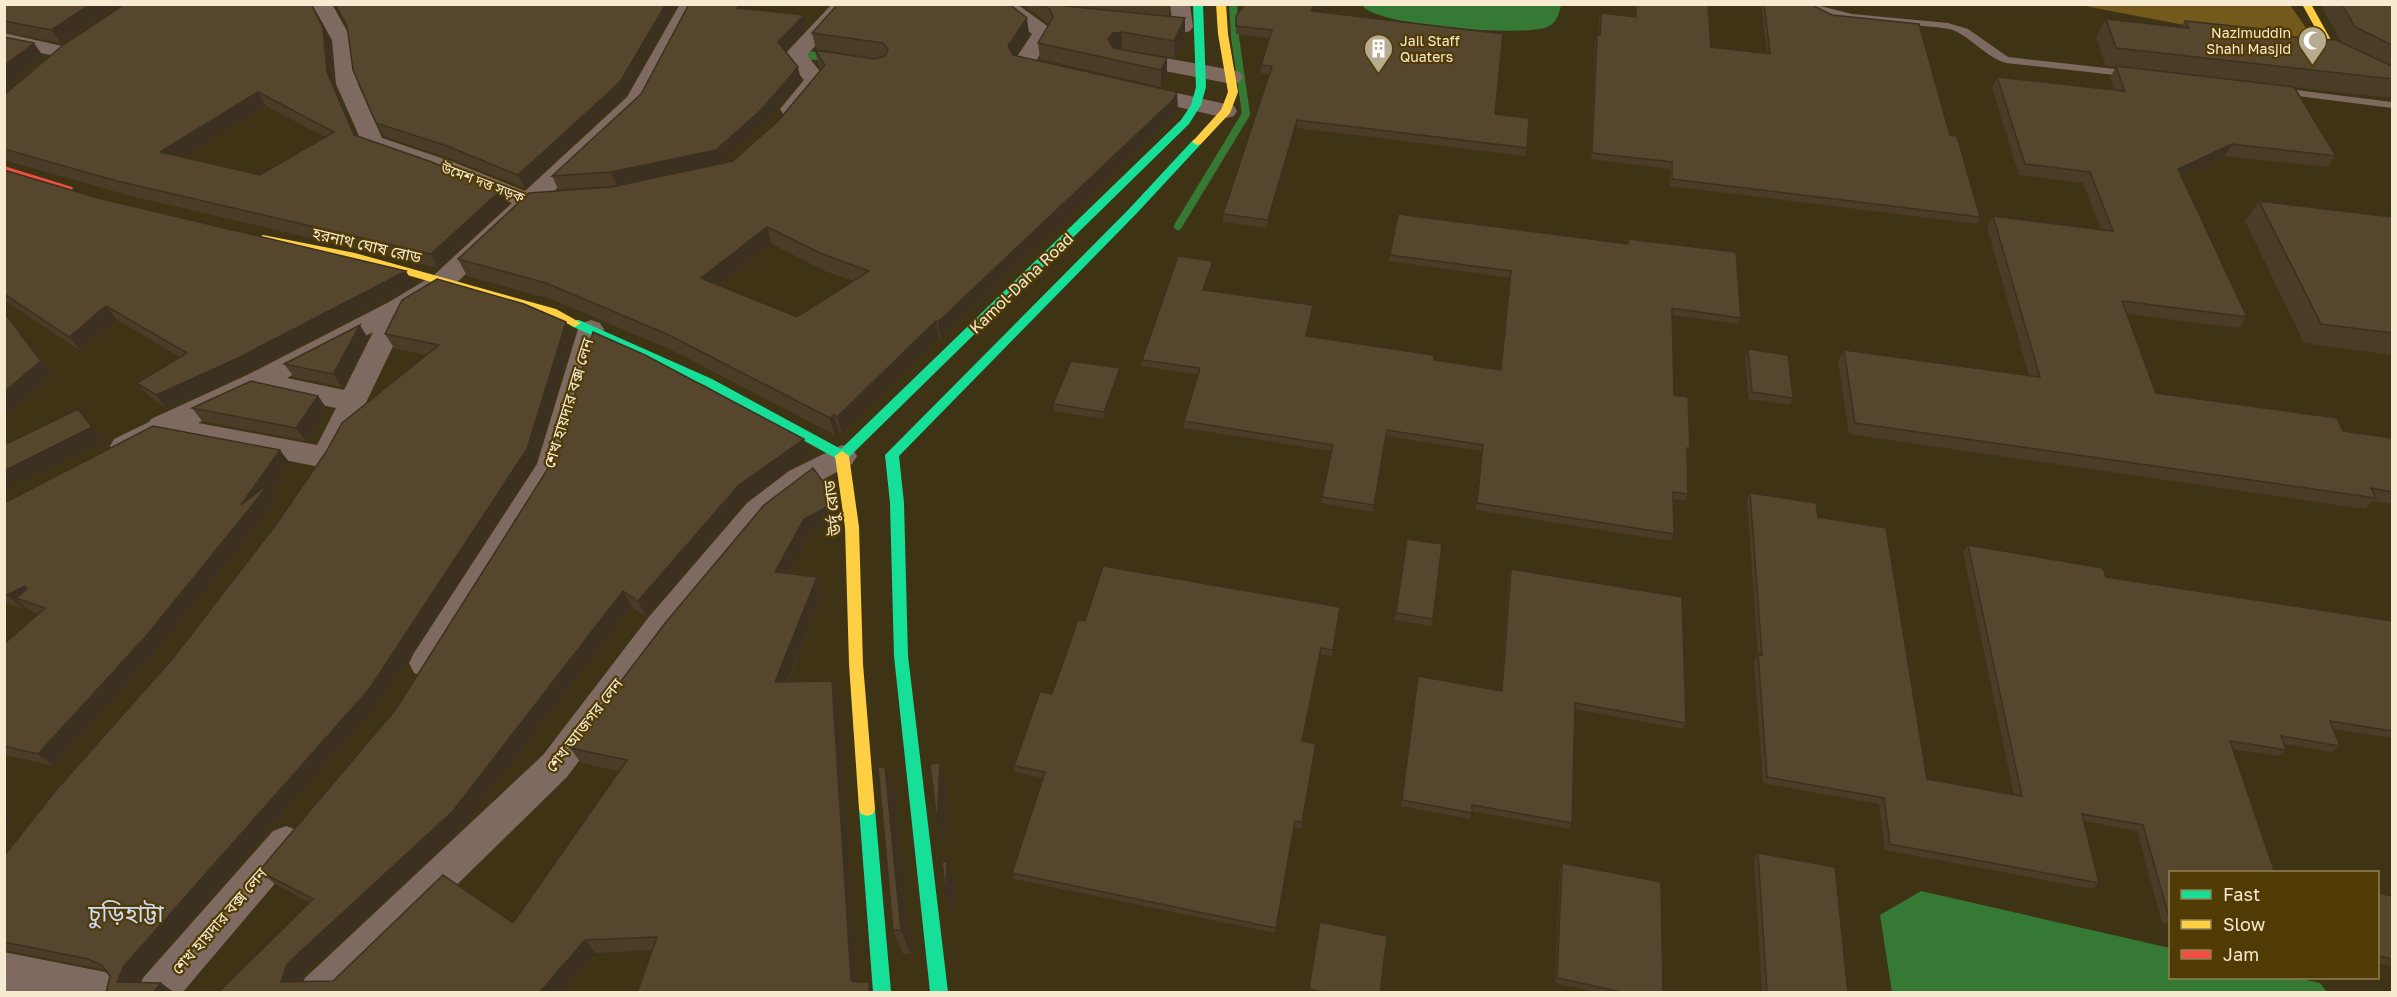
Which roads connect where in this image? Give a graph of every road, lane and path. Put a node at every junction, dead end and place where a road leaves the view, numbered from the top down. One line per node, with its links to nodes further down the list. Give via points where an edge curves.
1 (322, 4): 29 (street, উমেশ দত্ত সড়ক, via 342,40 347,84 372,142)
2 (690, 4): 29 (street, via 636,101)
3 (843, 4): 15 (street)
4 (1003, 4): 18 (street, via 1043,32 1023,64)
5 (1180, 4): 11 (street, via 1183,27)
6 (1198, 4): 23 (main road)
7 (1803, 4): 19 (lane, via 1811,10 1837,15 1967,31 2006,60)
8 (2306, 4): 20 (main road, via 2332,51)
9 (1218, 5): 23 (main road, via 1223,34)
10 (1131, 21): 11 (street)
11 (1153, 24): 23 (street, via 1131,58)
12 (4, 39): 14 (street)
13 (83, 40): 14 (street)
14 (64, 52): 17 (street)
15 (795, 55): 16 (street); 25 (street, via 816,80)
16 (831, 60)
17 (47, 67)
18 (1069, 75)
19 (2147, 76)
20 (2392, 81)
21 (1115, 86): 23 (street)
22 (2264, 89): 24 (lane)
23 (1215, 94): 37 (main road, Kamol-Daha Road); 38 (main road, Kamol-Daha Road)
24 (2392, 105)
25 (781, 122)
26 (4, 169): 27 (main road)
27 (78, 192)
28 (573, 198): 29 (street, উমেশ দত্ত সড়ক)
29 (528, 201): 31 (street)
30 (244, 234): 31 (main road, হরনাথ ঘোষ রোড)
31 (443, 280): 32 (street); 33 (main road, উর্দু রোড, via 552,312)
32 (398, 308): 34 (street); 35 (street)
33 (591, 329): 37 (main road, উর্দু রোড); 42 (street, শেখ হায়দার বক্স লেন, via 551,466)
34 (257, 382): 35 (street); 36 (street)
35 (354, 402): 39 (street)
36 (161, 426): 39 (street); 40 (street)
37 (849, 449): 38 (main road); 47 (street, শেখ আজগর লেন, via 799,479 758,511 660,627 555,766); 48 (main road, উর্দু রোড, via 856,664)
38 (883, 452): 49 (main road, via 890,489 902,656)
39 (326, 457): 41 (street)
40 (99, 459)
41 (306, 485)
42 (407, 693)
43 (307, 819): 46 (street, শেখ হায়দার বক্স লেন)
44 (4, 970): 45 (street)
45 (105, 993)
46 (157, 993)
47 (319, 993)
48 (882, 993)
49 (939, 993)

